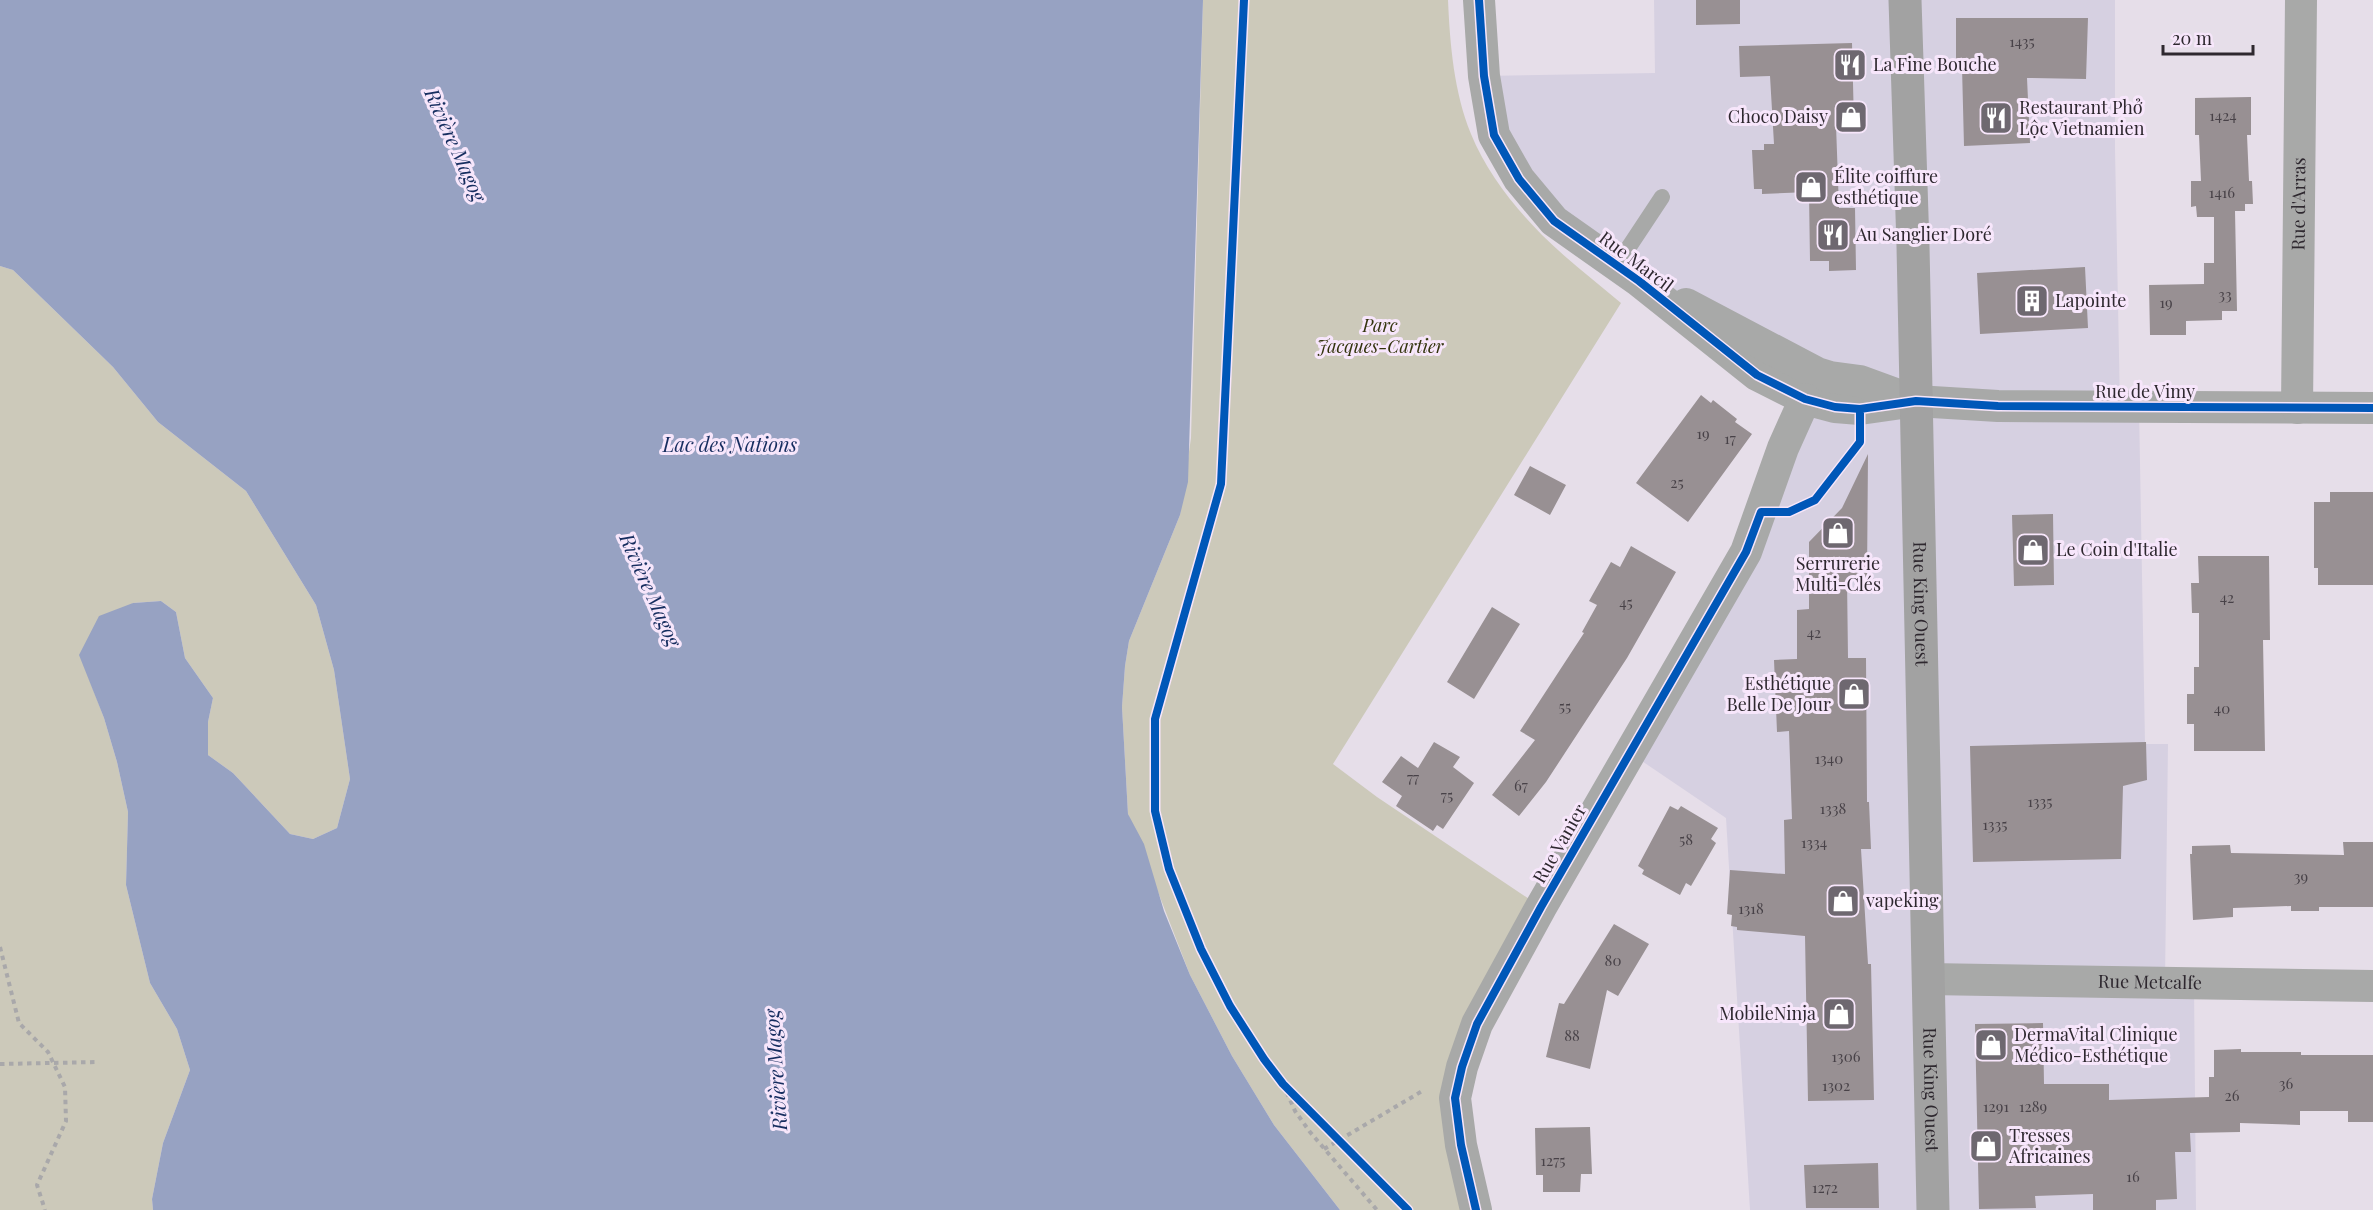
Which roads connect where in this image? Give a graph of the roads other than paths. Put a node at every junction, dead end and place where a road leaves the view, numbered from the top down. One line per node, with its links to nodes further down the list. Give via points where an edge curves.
1 (1479, 0): 5 (street, Rue Marcil, via 1484,76 1494,135 1519,179 1554,221)
2 (1905, 0): 7 (main road, Rue King Ouest)
3 (2301, 0): 8 (street, Rue d'Arras)
4 (1662, 197): 5 (lane)
5 (1628, 273): 6 (street, Rue Marcil, via 1756,375); 7 (street, Rue Marcil, via 1817,373 1860,381)
6 (1805, 399): 7 (street, Rue Marcil, via 1860,409); 12 (street, Rue Vanier, via 1746,552 1540,907 1477,1024 1455,1098)
7 (1916, 401): 8 (street, Rue de Vimy, via 1998,406); 10 (main road, Rue King Ouest)
8 (2297, 408): 9 (street, Rue de Vimy)
9 (2373, 408)
10 (1928, 979): 11 (street, Rue Metcalfe); 13 (main road, Rue King Ouest)
11 (2373, 986)
12 (1476, 1210)
13 (1933, 1210)

